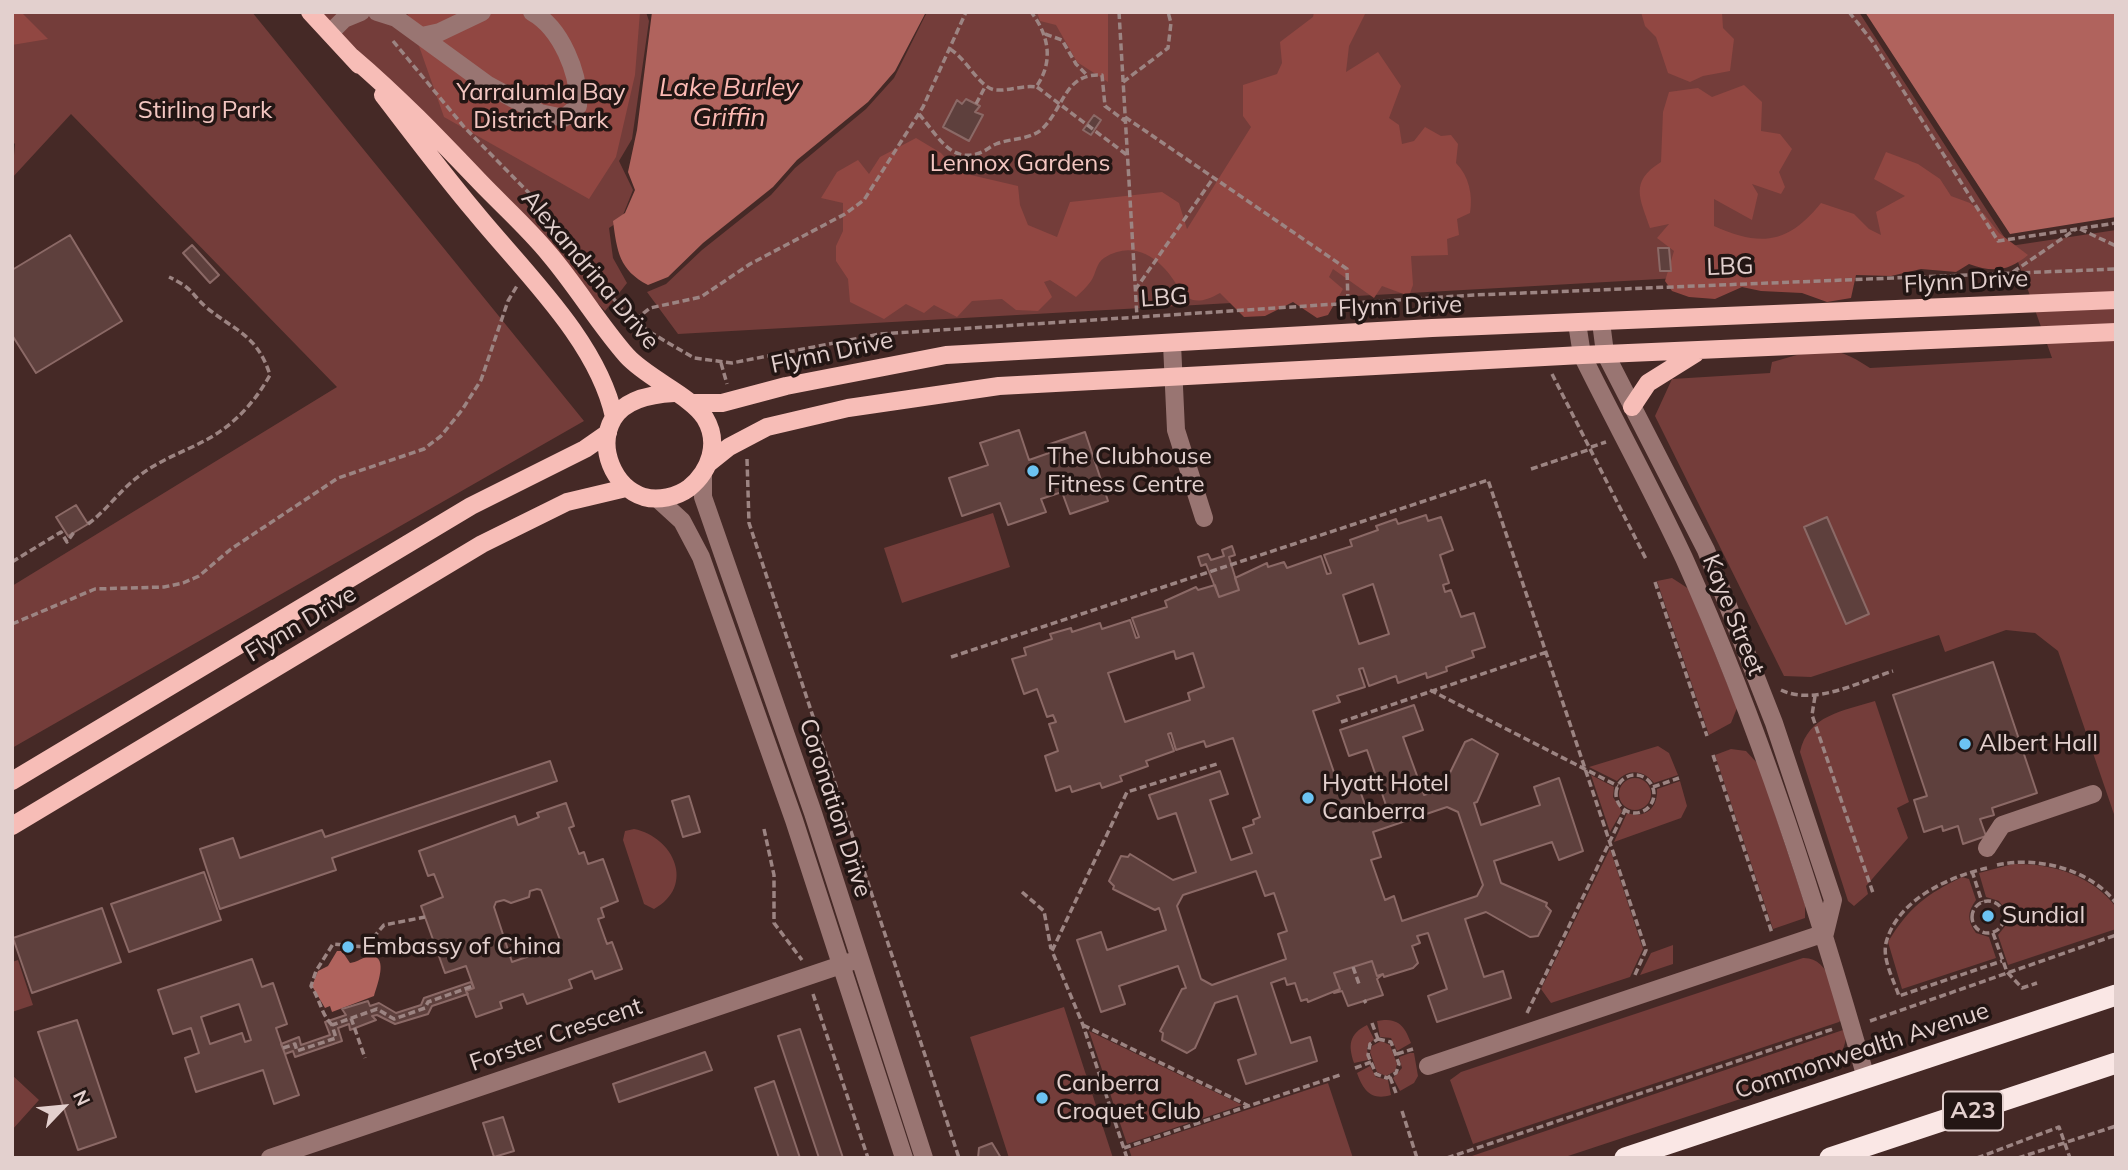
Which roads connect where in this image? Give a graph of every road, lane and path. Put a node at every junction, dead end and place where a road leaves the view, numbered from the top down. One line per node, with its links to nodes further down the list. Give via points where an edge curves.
1 (310, 12): 11 (main road, Alexandrina Drive)
2 (360, 12): 11 (street)
3 (377, 12): 14 (street, via 396,18)
4 (482, 12): 14 (street)
5 (532, 12): 14 (street, via 557,34 579,93 578,106 564,118 540,113 488,85)
6 (966, 12): 15 (path)
7 (1031, 12): 13 (path)
8 (1119, 12): 18 (path)
9 (1168, 12): 18 (path, via 1168,48)
10 (1849, 12): 28 (path, via 1998,241)
11 (330, 33): 16 (main road, Alexandrina Drive)
12 (387, 33): 38 (path, LBG)
13 (1045, 34): 17 (path, via 1062,40); 20 (path, via 1046,63)
14 (422, 36)
15 (950, 49): 19 (path, via 969,64); 23 (path)
16 (352, 57): 50 (main road, Alexandrina Drive, via 392,91 549,253 627,356); 53 (main road, Alexandrina Drive, via 560,316 609,391)
17 (1087, 74): 22 (path); 24 (path, via 1102,75 1105,106)
18 (1123, 82): 24 (path)
19 (985, 87): 20 (path); 21 (path)
20 (1036, 87): 22 (path)
21 (976, 104)
22 (1060, 105): 23 (path, via 1042,130 970,155 946,149); 25 (path)
23 (919, 114): 38 (path, via 872,190 845,214 750,264 701,297 650,308)
24 (1125, 119): 25 (path); 26 (path)
25 (1127, 155): 33 (path)
26 (1214, 177): 33 (path); 36 (path, via 1347,269)
27 (2116, 223): 28 (path)
28 (2078, 228): 29 (path); 31 (path)
29 (2116, 246)
30 (2116, 269): 31 (path, LBG)
31 (2011, 273): 36 (path, LBG)
32 (169, 277): 61 (path, via 191,288 205,306 245,333 263,354 270,374 260,393 234,421 140,475)
33 (1135, 290): 37 (path)
34 (512, 292): 66 (path, via 481,380 441,436 424,449 338,478 183,583 95,589)
35 (2116, 300): 39 (main road, Flynn Drive)
36 (1348, 303): 37 (path, LBG)
37 (1137, 317): 38 (path, LBG, via 880,334 732,363 694,358)
38 (635, 320)
39 (1601, 322): 40 (main road, Flynn Drive); 45 (street, Kaye Street)
40 (1577, 323): 41 (main road, Flynn Drive); 46 (street, Kaye Street)
41 (1475, 328): 43 (main road, Flynn Drive); 47 (main road)
42 (2116, 332): 44 (main road)
43 (1172, 344): 49 (street); 51 (main road, Flynn Drive, via 946,355 722,402)
44 (1702, 349): 45 (main road); 52 (main road, via 1648,383)
45 (1605, 353): 46 (main road); 52 (street, Kaye Street)
46 (1581, 355): 47 (main road); 91 (street, Kaye Street, via 1684,558 1753,730)
47 (1476, 360): 49 (main road)
48 (1551, 371): 54 (path)
49 (1171, 379): 56 (main road, via 999,386 848,408 767,427 729,447); 60 (street, via 1176,430)
50 (674, 393): 51 (main road); 53 (main road, via 640,398)
51 (691, 403): 56 (main road, via 710,430 713,446)
52 (1632, 407): 91 (street, Kaye Street, via 1706,550 1774,723 1833,900)
53 (611, 425): 58 (main road, via 610,464); 77 (main road, Flynn Drive, via 584,449 471,506)
54 (1591, 449): 57 (path); 63 (path)
55 (747, 453): 133 (path, via 749,523)
56 (706, 469): 59 (main road, via 687,489); 96 (street, Coronation Drive, via 703,497)
57 (1531, 469)
58 (626, 488): 59 (main road); 82 (main road, Flynn Drive, via 567,502 482,544)
59 (658, 499): 98 (street, Coronation Drive, via 682,522 701,557 794,820)
60 (1204, 518)
61 (88, 524)
62 (75, 532): 64 (path, via 66,542 61,532)
63 (1646, 559)
64 (12, 562)
65 (1655, 582): 72 (path)
66 (12, 624)
67 (1547, 652): 68 (path, via 1488,480); 69 (path); 75 (path)
68 (951, 657)
69 (1430, 690): 71 (path); 75 (path)
70 (1815, 696): 87 (path, via 1812,715)
71 (1341, 722)
72 (1707, 736)
73 (1713, 755): 93 (path)
74 (1220, 763): 95 (path, via 1127,792)
75 (1586, 769): 78 (path); 83 (path)
76 (1679, 778): 79 (path)
77 (12, 781)
78 (1618, 786): 79 (path, via 1633,775 1645,778); 81 (path, via 1618,802)
79 (1653, 787): 81 (path, via 1647,808 1637,813)
80 (2093, 794): 84 (street, via 2002,825)
81 (1625, 810): 83 (path)
82 (12, 826)
83 (1610, 841): 101 (path, via 1646,950); 107 (path)
84 (1987, 848)
85 (1972, 871): 88 (path); 89 (path, via 2010,862 2043,862 2074,872); 97 (path, via 1931,889 1896,924 1886,944 1899,996)
86 (1022, 892): 95 (path, via 1044,911)
87 (1873, 893)
88 (1982, 902): 92 (path, via 1972,911 1972,923 1980,932); 92 (path, via 1994,903 2003,912 2003,925)
89 (2116, 903)
90 (425, 917): 110 (path, via 384,925 365,947 333,944 311,986)
91 (1825, 933): 111 (street, Kaye Street); 119 (street)
92 (1993, 933): 97 (path)
93 (1772, 934)
94 (2116, 936): 100 (path)
95 (1052, 951): 109 (path)
96 (859, 959): 98 (street, Forster Crescent); 132 (street, Coronation Drive)
97 (2002, 961): 100 (path)
98 (839, 966): 130 (street, Forster Crescent); 131 (street, Coronation Drive)
99 (1353, 967): 103 (path)
100 (2007, 972): 102 (path, via 2022,989); 111 (path)
101 (1632, 982)
102 (2037, 983)
103 (1359, 984)
104 (473, 986): 106 (path, via 394,1018 377,1009)
105 (2116, 995): 123 (highway, Commonwealth Avenue)
106 (351, 1018): 110 (path); 116 (path)
107 (1524, 1018)
108 (1372, 1023): 112 (path)
109 (1083, 1024): 125 (path); 129 (path)
110 (331, 1025): 113 (path, via 336,1038 297,1051 295,1044)
111 (1852, 1028): 123 (street, Kaye Street); 136 (path, via 1845,1025)
112 (1378, 1040): 115 (path, via 1391,1042); 117 (path, via 1368,1048)
113 (283, 1048)
114 (1413, 1049): 115 (path)
115 (1396, 1054): 122 (path, via 1399,1068)
116 (365, 1058)
117 (1371, 1062): 120 (path); 122 (path, via 1379,1077)
118 (2116, 1063): 138 (highway, A23)
119 (1428, 1066)
120 (1355, 1068)
121 (1340, 1075): 125 (path)
122 (1390, 1077): 124 (path)
123 (1866, 1078): 137 (highway, Commonwealth Avenue)
124 (1396, 1093)
125 (1250, 1106): 129 (path)
126 (1402, 1111): 135 (path)
127 (2116, 1126): 128 (path)
128 (2064, 1143): 139 (path, via 2059,1127); 140 (path); 141 (path)
129 (1124, 1148): 134 (path)
130 (270, 1158)
131 (904, 1158)
132 (924, 1158)
133 (960, 1158)
134 (1127, 1158)
135 (1417, 1158)
136 (1447, 1158)
137 (1625, 1158)
138 (1830, 1158)
139 (1977, 1158)
140 (2018, 1158)
141 (2070, 1158)

